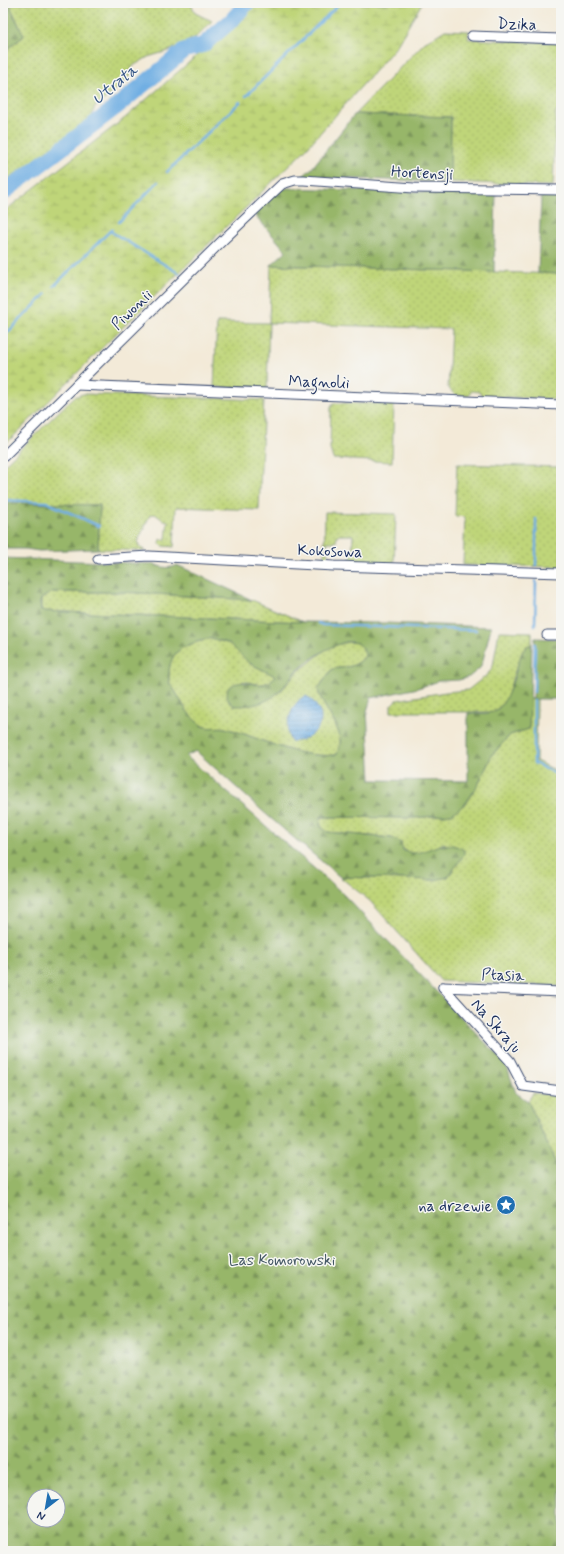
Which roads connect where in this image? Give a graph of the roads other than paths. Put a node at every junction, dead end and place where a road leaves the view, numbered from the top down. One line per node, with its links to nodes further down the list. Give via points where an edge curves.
1 (472, 36): 2 (street, Dzika)
2 (561, 39)
3 (282, 184): 4 (street, Hortensji, via 300,180 414,188); 5 (street, Piwonii)
4 (561, 190)
5 (76, 386): 6 (street, Magnolii); 7 (street, Piwonii)
6 (561, 405)
7 (3, 457)
8 (98, 559): 9 (street, Kokosowa, via 149,556 334,566)
9 (561, 573)
10 (548, 635): 11 (street)
11 (561, 635)
12 (443, 987): 13 (street, Ptasia); 14 (street, Na Skraju, via 510,1061 523,1086)
13 (561, 992)
14 (561, 1091)

